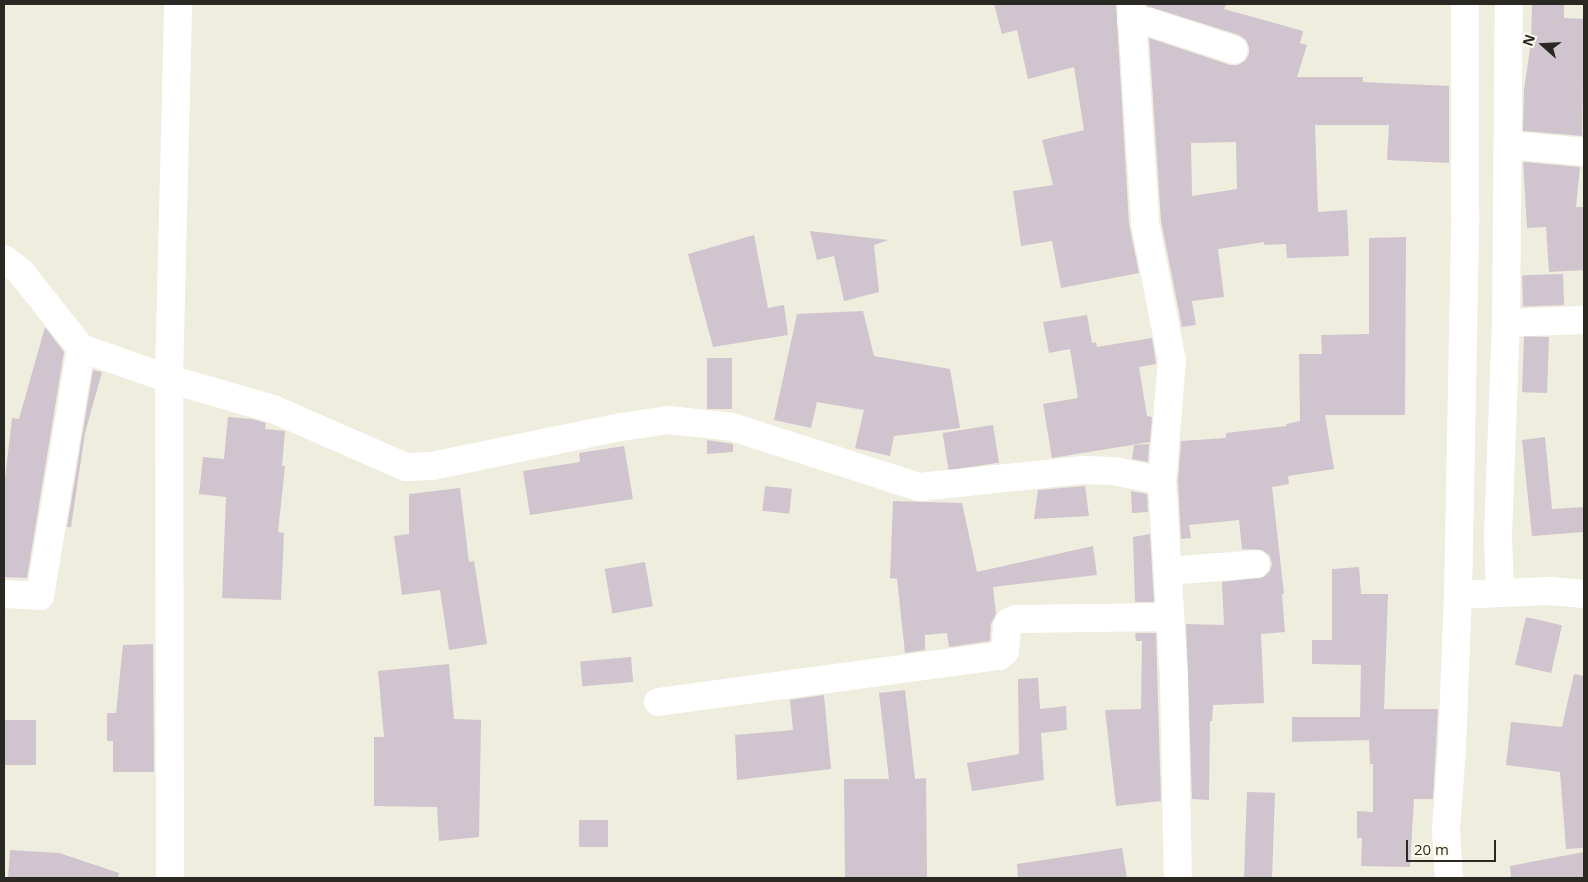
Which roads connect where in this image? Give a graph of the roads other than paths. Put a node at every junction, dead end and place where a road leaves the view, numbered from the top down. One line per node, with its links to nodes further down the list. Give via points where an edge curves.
1 (178, 4): 12 (street)
2 (1465, 4): 18 (street, via 1466,214)
3 (1509, 4): 6 (street)
4 (1131, 12): 5 (street, via 1149,22); 13 (street, via 1145,223 1172,360)
5 (1234, 50)
6 (1509, 145): 7 (street); 10 (street)
7 (1584, 152)
8 (4, 259): 11 (street, via 20,271)
9 (1584, 320): 10 (street)
10 (1506, 323): 16 (street, via 1498,537)
11 (81, 348): 12 (street); 17 (street, via 40,596)
12 (169, 379): 13 (street, via 273,409 406,467 432,466 669,420 732,427 919,487 1084,470 1114,471); 22 (street)
13 (1162, 481): 15 (street)
14 (1256, 564): 15 (street)
15 (1168, 571): 20 (street)
16 (1500, 591): 18 (street); 19 (street, via 1550,590)
17 (4, 594)
18 (1458, 594): 24 (street, via 1446,830)
19 (1584, 594)
20 (1170, 617): 21 (street, via 1016,619 1007,626 1005,651 999,656); 23 (street)
21 (658, 702)
22 (170, 878)
23 (1178, 878)
24 (1449, 878)

